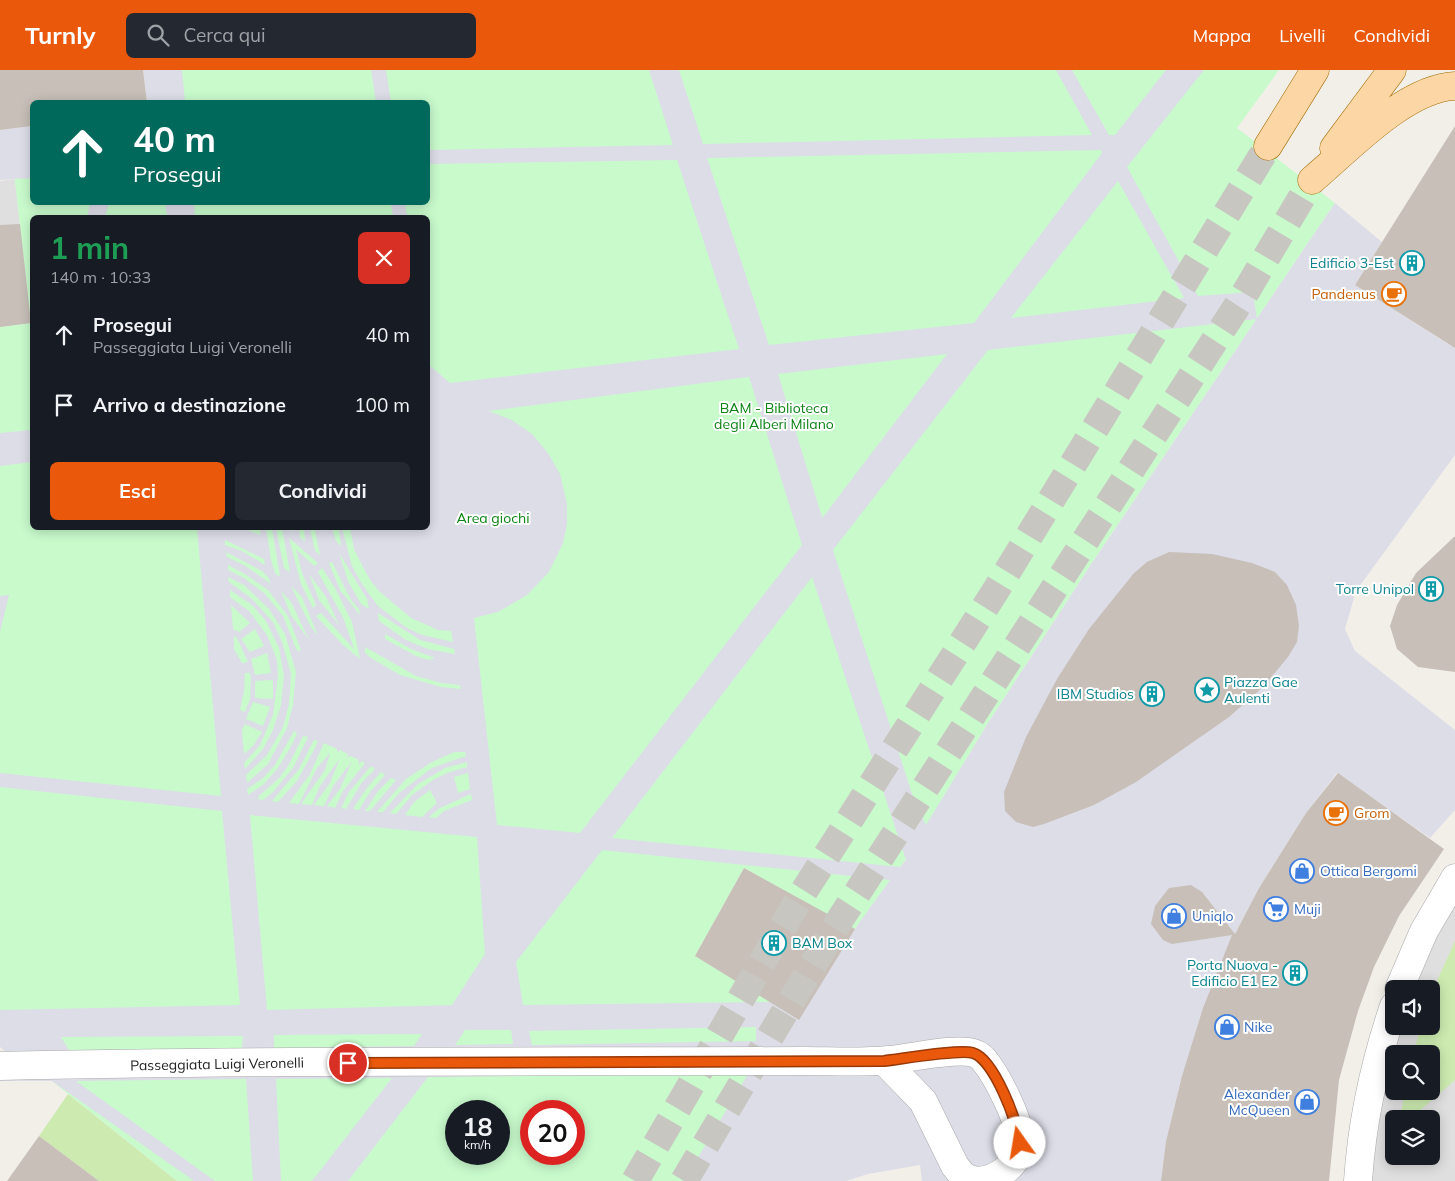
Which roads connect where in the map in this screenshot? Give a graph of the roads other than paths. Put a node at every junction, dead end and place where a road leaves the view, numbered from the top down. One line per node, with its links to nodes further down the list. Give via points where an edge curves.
1 (1315, 70): 4 (main road)
2 (1392, 70): 3 (main road, via 1312,180 1403,105 1429,91)
3 (1455, 86)
4 (1268, 146)
5 (1455, 878): 6 (street, via 1424,931)
6 (1404, 980)
7 (1385, 1035): 11 (street, via 1374,1071)
8 (884, 1061): 9 (street, Passeggiata Luigi Veronelli); 10 (street, via 924,1101 955,1166 964,1177); 10 (street, Passeggiata Luigi Veronelli, via 966,1052 985,1061 1012,1112 1020,1143 1018,1154 1001,1174)
9 (0, 1066)
10 (977, 1181)
11 (1358, 1181)

